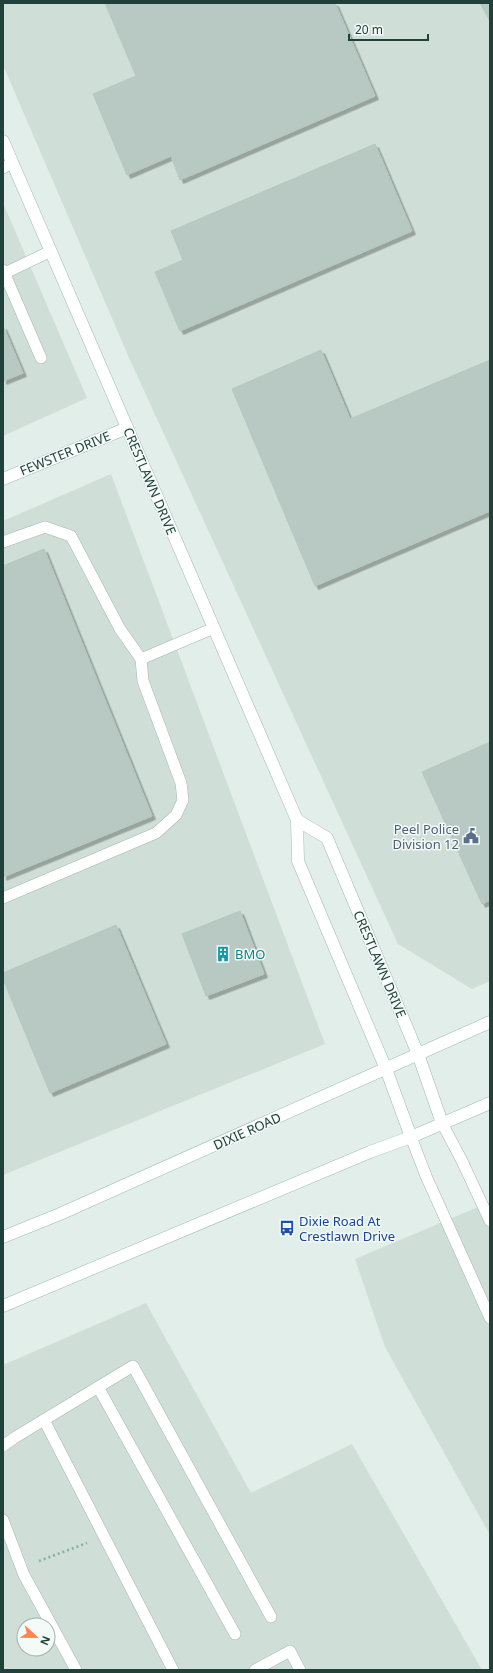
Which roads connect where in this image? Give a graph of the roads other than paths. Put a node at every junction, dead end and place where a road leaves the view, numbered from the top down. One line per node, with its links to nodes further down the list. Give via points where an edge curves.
1 (3, 141): 2 (street, CRESTLAWN DRIVE)
2 (8, 166): 3 (street, CRESTLAWN DRIVE)
3 (51, 252): 4 (lane); 6 (street, CRESTLAWN DRIVE)
4 (4, 272): 5 (lane)
5 (41, 358)
6 (127, 428): 7 (street, FEWSTER DRIVE); 9 (street, CRESTLAWN DRIVE)
7 (3, 479)
8 (3, 542): 10 (lane, via 45,526 71,536 120,629)
9 (214, 628): 10 (lane); 11 (street, CRESTLAWN DRIVE)
10 (141, 659): 12 (lane, via 143,681 181,783 183,800 176,815 156,833)
11 (297, 820): 14 (street, CRESTLAWN DRIVE, via 327,838); 15 (street, CRESTLAWN DRIVE, via 298,861)
12 (3, 898)
13 (490, 1022): 14 (street, DIXIE ROAD)
14 (418, 1054): 15 (street, DIXIE ROAD); 17 (street, CRESTLAWN DRIVE)
15 (386, 1069): 18 (street, CRESTLAWN DRIVE); 20 (street, DIXIE ROAD)
16 (490, 1103): 17 (street)
17 (442, 1123): 18 (street); 19 (lane)
18 (411, 1137): 21 (street); 22 (lane)
19 (490, 1221)
20 (3, 1237)
21 (3, 1306)
22 (490, 1318)
23 (98, 1387): 24 (lane); 27 (lane, via 133,1366); 28 (lane)
24 (44, 1420): 25 (lane); 30 (lane)
25 (3, 1446)
26 (3, 1520): 29 (lane, via 22,1568)
27 (271, 1617)
28 (235, 1634)
29 (76, 1670)
30 (173, 1670)
31 (256, 1670): 32 (lane, via 290,1651)
32 (300, 1670)

